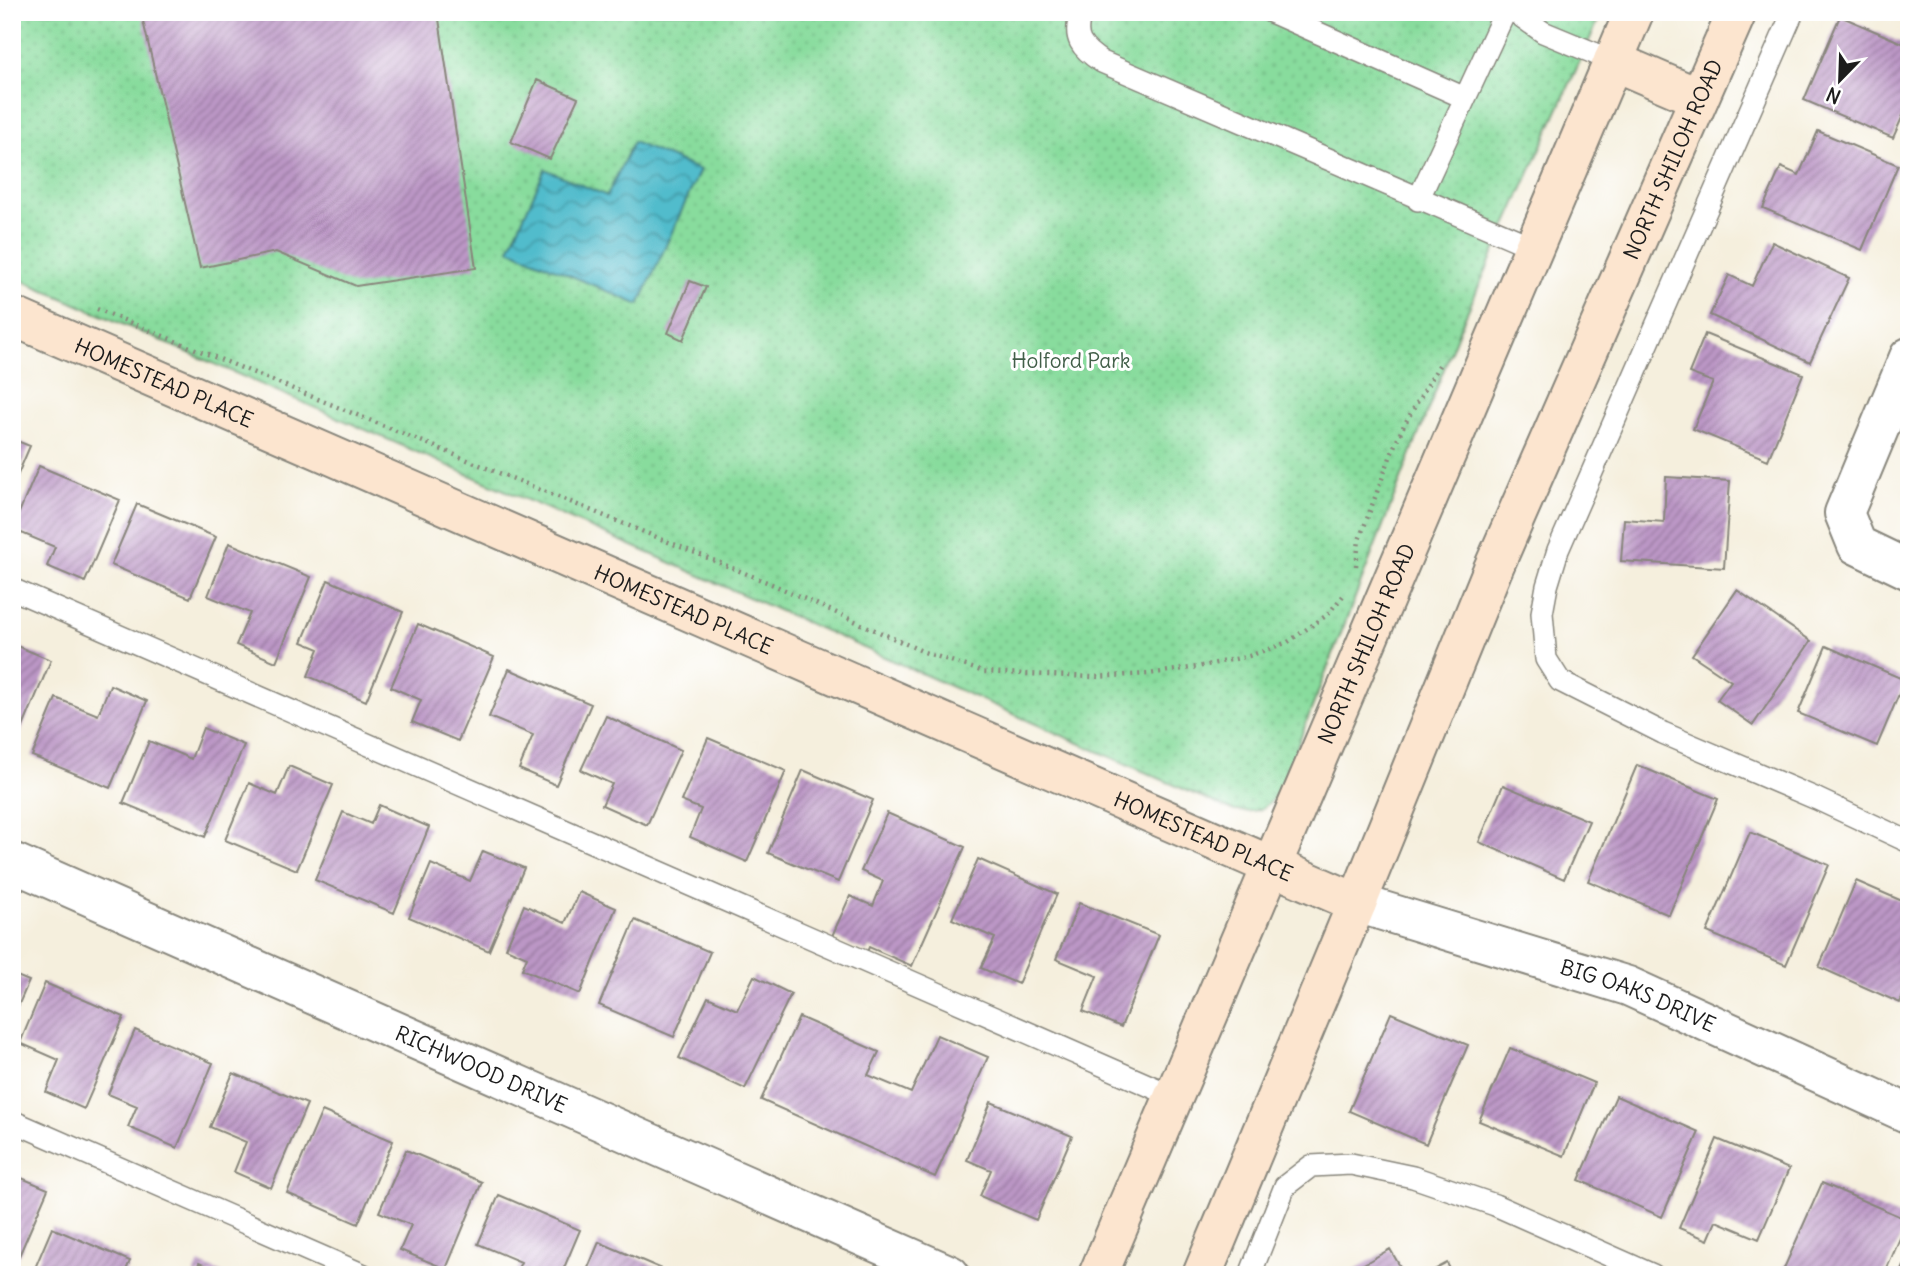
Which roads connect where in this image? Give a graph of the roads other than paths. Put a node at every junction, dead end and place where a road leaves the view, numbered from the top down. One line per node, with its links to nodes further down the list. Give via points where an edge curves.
1 (1082, 12): 11 (lane, via 1078,36 1084,51 1102,62)
2 (1271, 12): 9 (lane)
3 (1505, 12): 9 (lane)
4 (1516, 12): 8 (lane, via 1543,32)
5 (1634, 12): 8 (main road, NORTH SHILOH ROAD)
6 (1737, 12): 10 (main road, NORTH SHILOH ROAD)
7 (1793, 12): 17 (lane, via 1558,550 1542,613 1546,659 1560,681 1663,733)
8 (1613, 61): 10 (main road); 12 (main road, NORTH SHILOH ROAD)
9 (1465, 97): 11 (lane)
10 (1699, 98): 20 (main road, NORTH SHILOH ROAD, via 1492,571)
11 (1418, 200): 12 (lane)
12 (1533, 247): 19 (main road, NORTH SHILOH ROAD)
13 (12, 316): 19 (main road, HOMESTEAD PLACE)
14 (1909, 357): 15 (street, via 1844,513 1857,545)
15 (1909, 570)
16 (12, 589): 21 (lane)
17 (1909, 842)
18 (12, 862): 25 (street, RICHWOOD DRIVE)
19 (1271, 865): 20 (main road, HOMESTEAD PLACE); 21 (main road, NORTH SHILOH ROAD)
20 (1357, 903): 22 (street, BIG OAKS DRIVE, via 1629,986); 27 (main road, NORTH SHILOH ROAD)
21 (1173, 1096): 26 (main road, NORTH SHILOH ROAD)
22 (1909, 1114)
23 (12, 1121): 24 (lane)
24 (364, 1275)
25 (950, 1275)
26 (1098, 1275)
27 (1202, 1275)
28 (1250, 1275): 29 (lane, via 1284,1186 1311,1166 1351,1164 1413,1177 1495,1205)
29 (1653, 1275)

